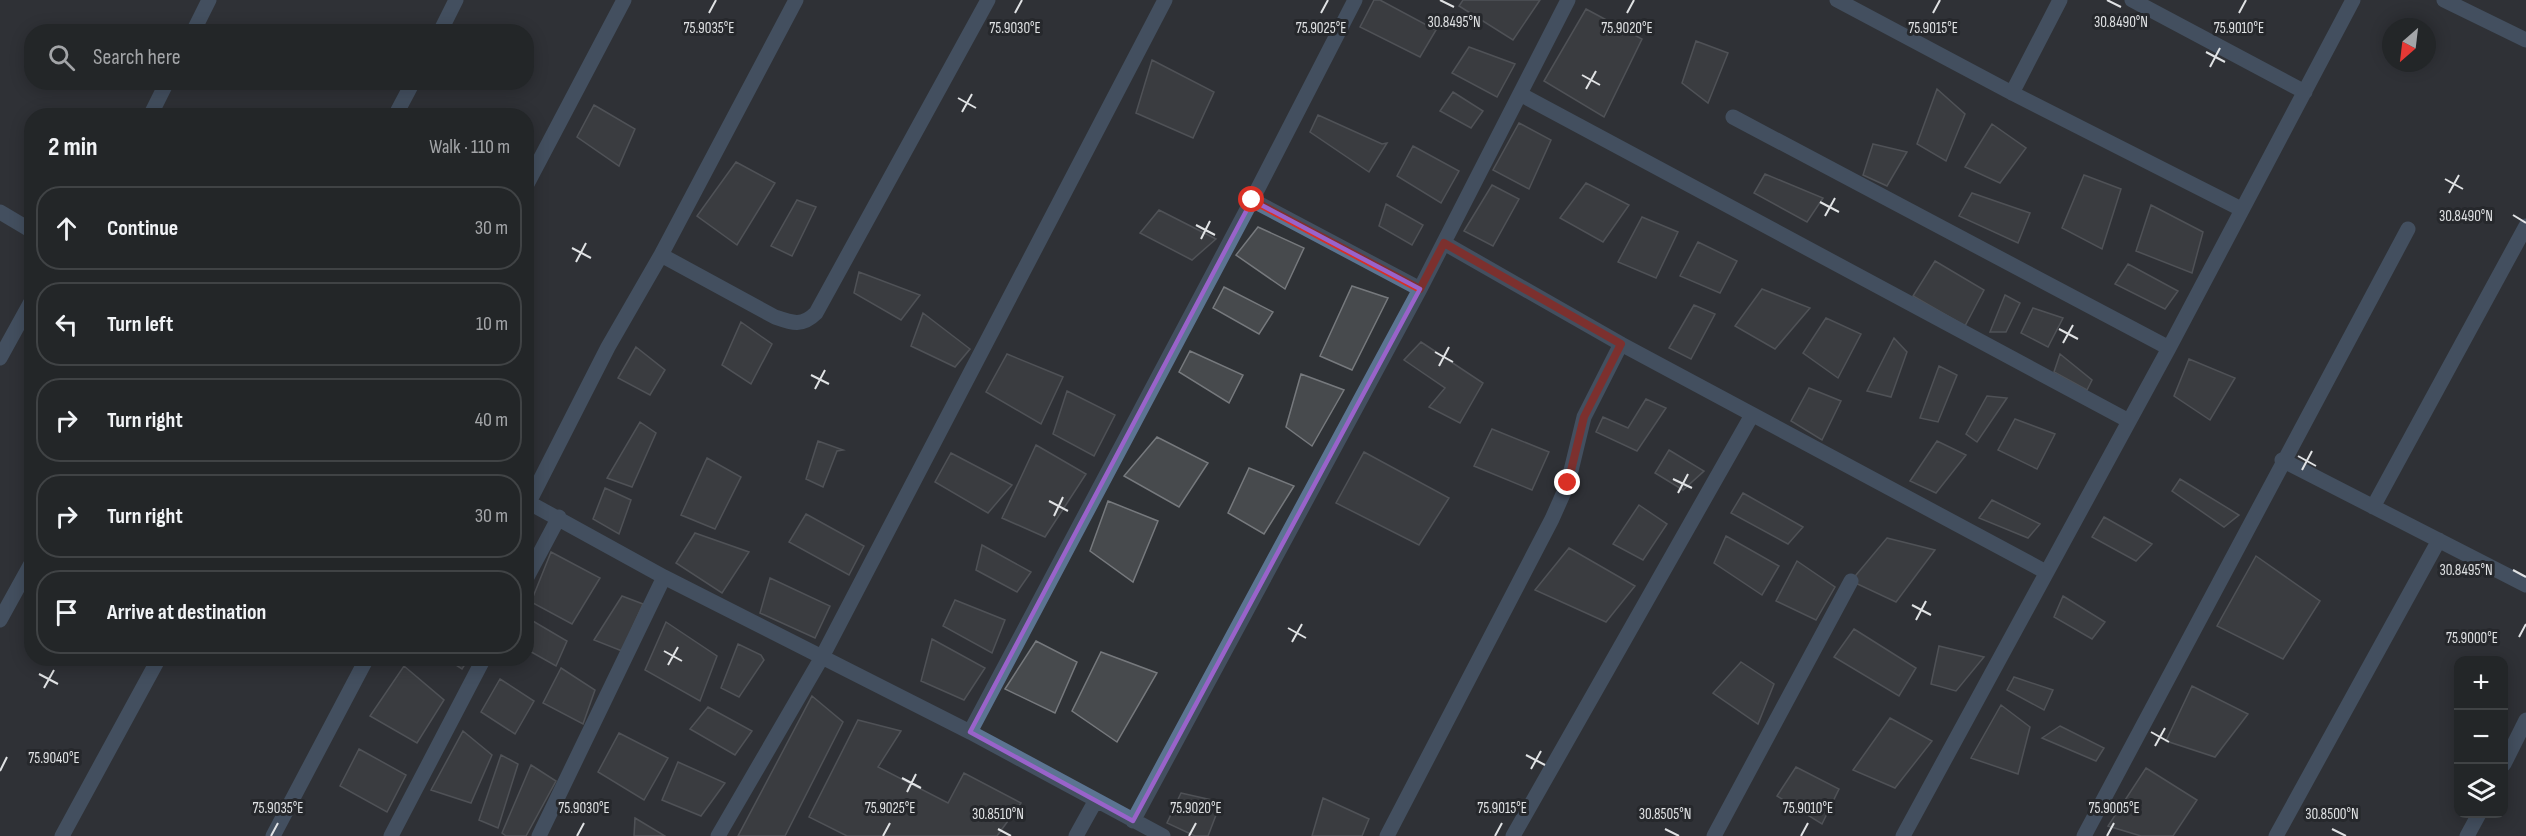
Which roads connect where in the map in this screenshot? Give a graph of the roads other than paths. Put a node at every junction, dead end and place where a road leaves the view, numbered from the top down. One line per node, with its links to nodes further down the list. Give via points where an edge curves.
1 (209, 0): 14 (street)
2 (456, 0): 15 (street)
3 (624, 0): 25 (street)
4 (796, 0): 33 (street)
5 (988, 0): 33 (street, via 816,314 807,322 795,324 775,317)
6 (1165, 0): 54 (street)
7 (1355, 0): 26 (street)
8 (1568, 0): 21 (street)
9 (1837, 0): 20 (street)
10 (2060, 0): 20 (street)
11 (2132, 0): 19 (street)
12 (2353, 0): 19 (street)
13 (2444, 0): 16 (street)
14 (197, 24)
15 (444, 24)
16 (2526, 40)
17 (163, 90): 22 (street)
18 (409, 90): 23 (street)
19 (2305, 92): 27 (street)
20 (2012, 93): 27 (street)
21 (1520, 94): 32 (street); 40 (street)
22 (154, 108)
23 (399, 108)
24 (1733, 117): 37 (street)
25 (534, 171)
26 (1252, 200): 34 (street); 59 (street)
27 (2241, 209): 37 (street)
28 (0, 212): 29 (street)
29 (24, 226)
30 (2526, 226): 44 (street)
31 (2408, 229): 41 (street)
32 (1444, 243): 34 (street); 36 (street)
33 (661, 255): 42 (street)
34 (1420, 289): 63 (street)
35 (24, 314): 38 (street)
36 (1621, 344): 39 (street); 71 (street, via 1584,417 1568,483 1552,519)
37 (2169, 348): 40 (street)
38 (0, 358)
39 (1752, 415): 48 (street); 72 (street)
40 (2129, 421): 48 (street)
41 (2282, 460): 44 (street); 75 (street)
42 (534, 489)
43 (534, 504): 45 (street)
44 (2373, 507): 46 (street)
45 (559, 517): 47 (street); 50 (street)
46 (2439, 540): 52 (street); 76 (street)
47 (534, 564)
48 (2046, 572): 74 (street)
49 (24, 576): 53 (street)
50 (664, 577): 54 (street); 67 (street)
51 (1851, 582): 73 (street)
52 (2526, 585)
53 (0, 620)
54 (822, 657): 59 (street); 68 (street)
55 (155, 666): 64 (street)
56 (363, 666): 65 (street)
57 (480, 666): 66 (street)
58 (2526, 720): 60 (street)
59 (970, 732): 61 (street)
60 (2508, 756)
61 (1096, 800): 63 (street); 69 (street)
62 (2476, 818): 77 (street)
63 (1133, 820): 70 (street)
64 (62, 836)
65 (273, 836)
66 (391, 836)
67 (539, 836)
68 (718, 836)
69 (1076, 836)
70 (1163, 836)
71 (1387, 836)
72 (1513, 836)
73 (1714, 836)
74 (1903, 836)
75 (2084, 836)
76 (2276, 836)
77 (2467, 836)

